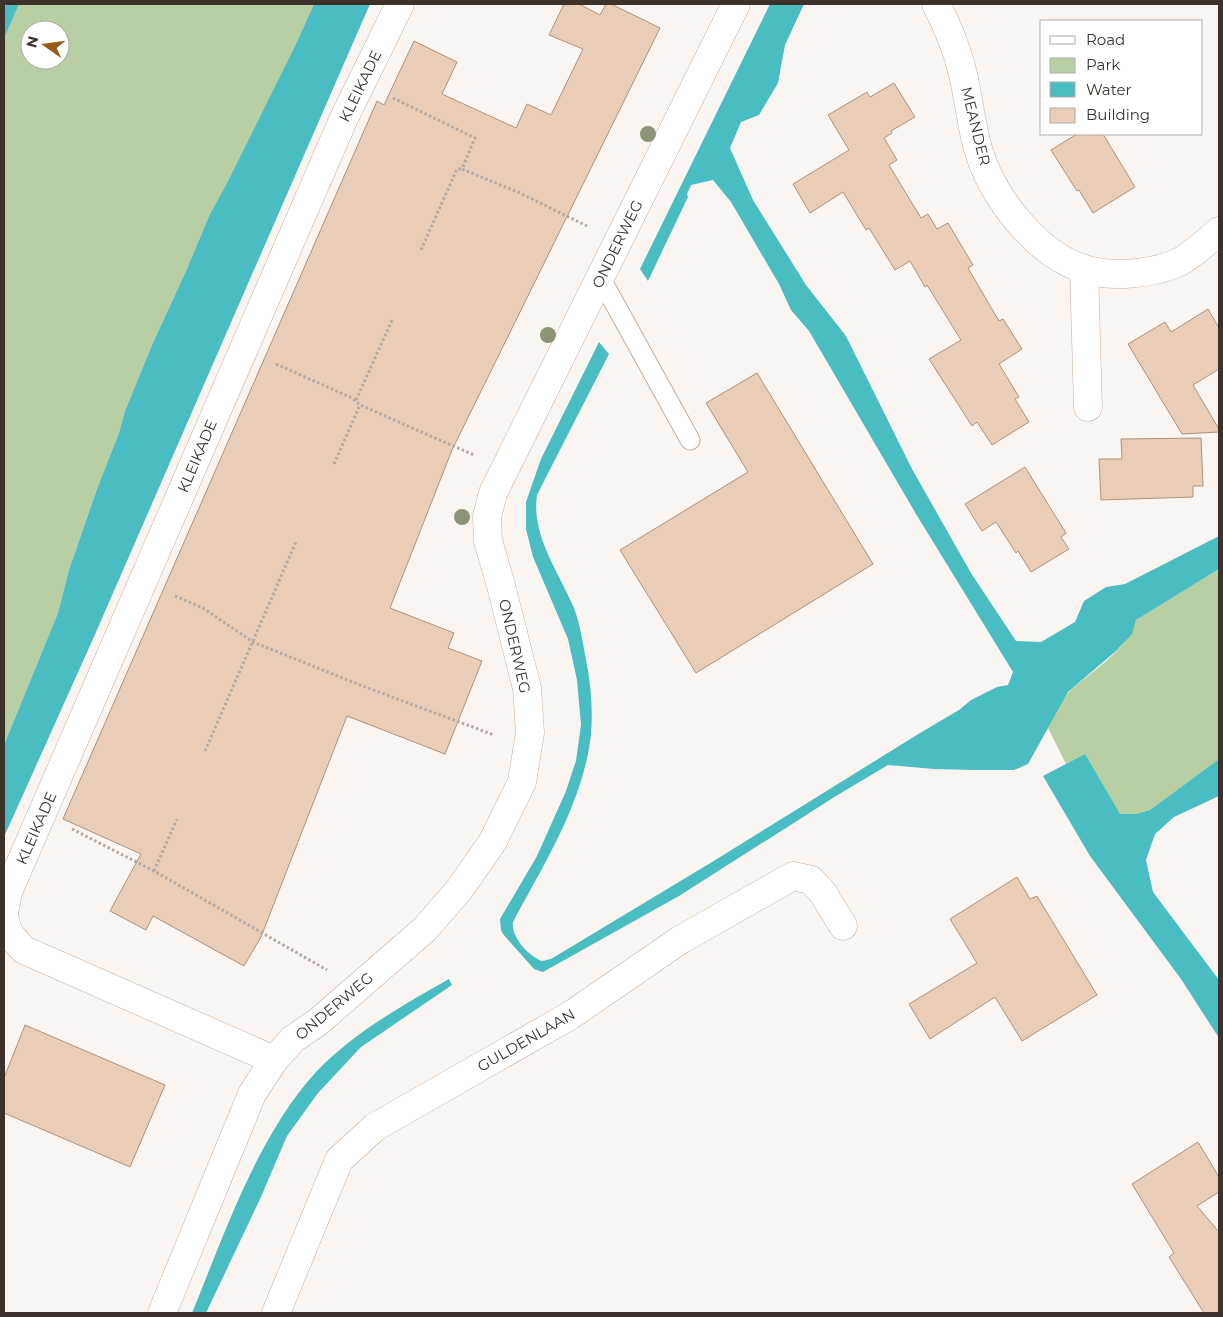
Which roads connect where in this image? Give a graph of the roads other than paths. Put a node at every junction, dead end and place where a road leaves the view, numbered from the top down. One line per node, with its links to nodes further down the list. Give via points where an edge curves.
1 (400, 4): 9 (street, KLEIKADE, via 344,118 8,892)
2 (736, 4): 6 (street, ONDERWEG)
3 (936, 4): 5 (street, MEANDER, via 952,34 984,166 1004,203 1029,234 1061,258)
4 (1219, 231): 5 (street, MEANDER, via 1179,263 1146,272 1114,274)
5 (1084, 269): 7 (street)
6 (600, 277): 8 (lane); 12 (street, ONDERWEG, via 493,492 487,517 488,541 527,688 530,733 522,782 493,841 459,890 425,929 293,1040)
7 (1088, 407)
8 (690, 440)
9 (4, 913)
10 (4, 917): 12 (street, via 9,934 24,950)
11 (843, 926): 14 (street, GULDENLAAN, via 811,880 793,876 680,940 571,1015 375,1127 339,1160)
12 (274, 1060): 13 (street, ONDERWEG, via 252,1094)
13 (162, 1313)
14 (276, 1313)

